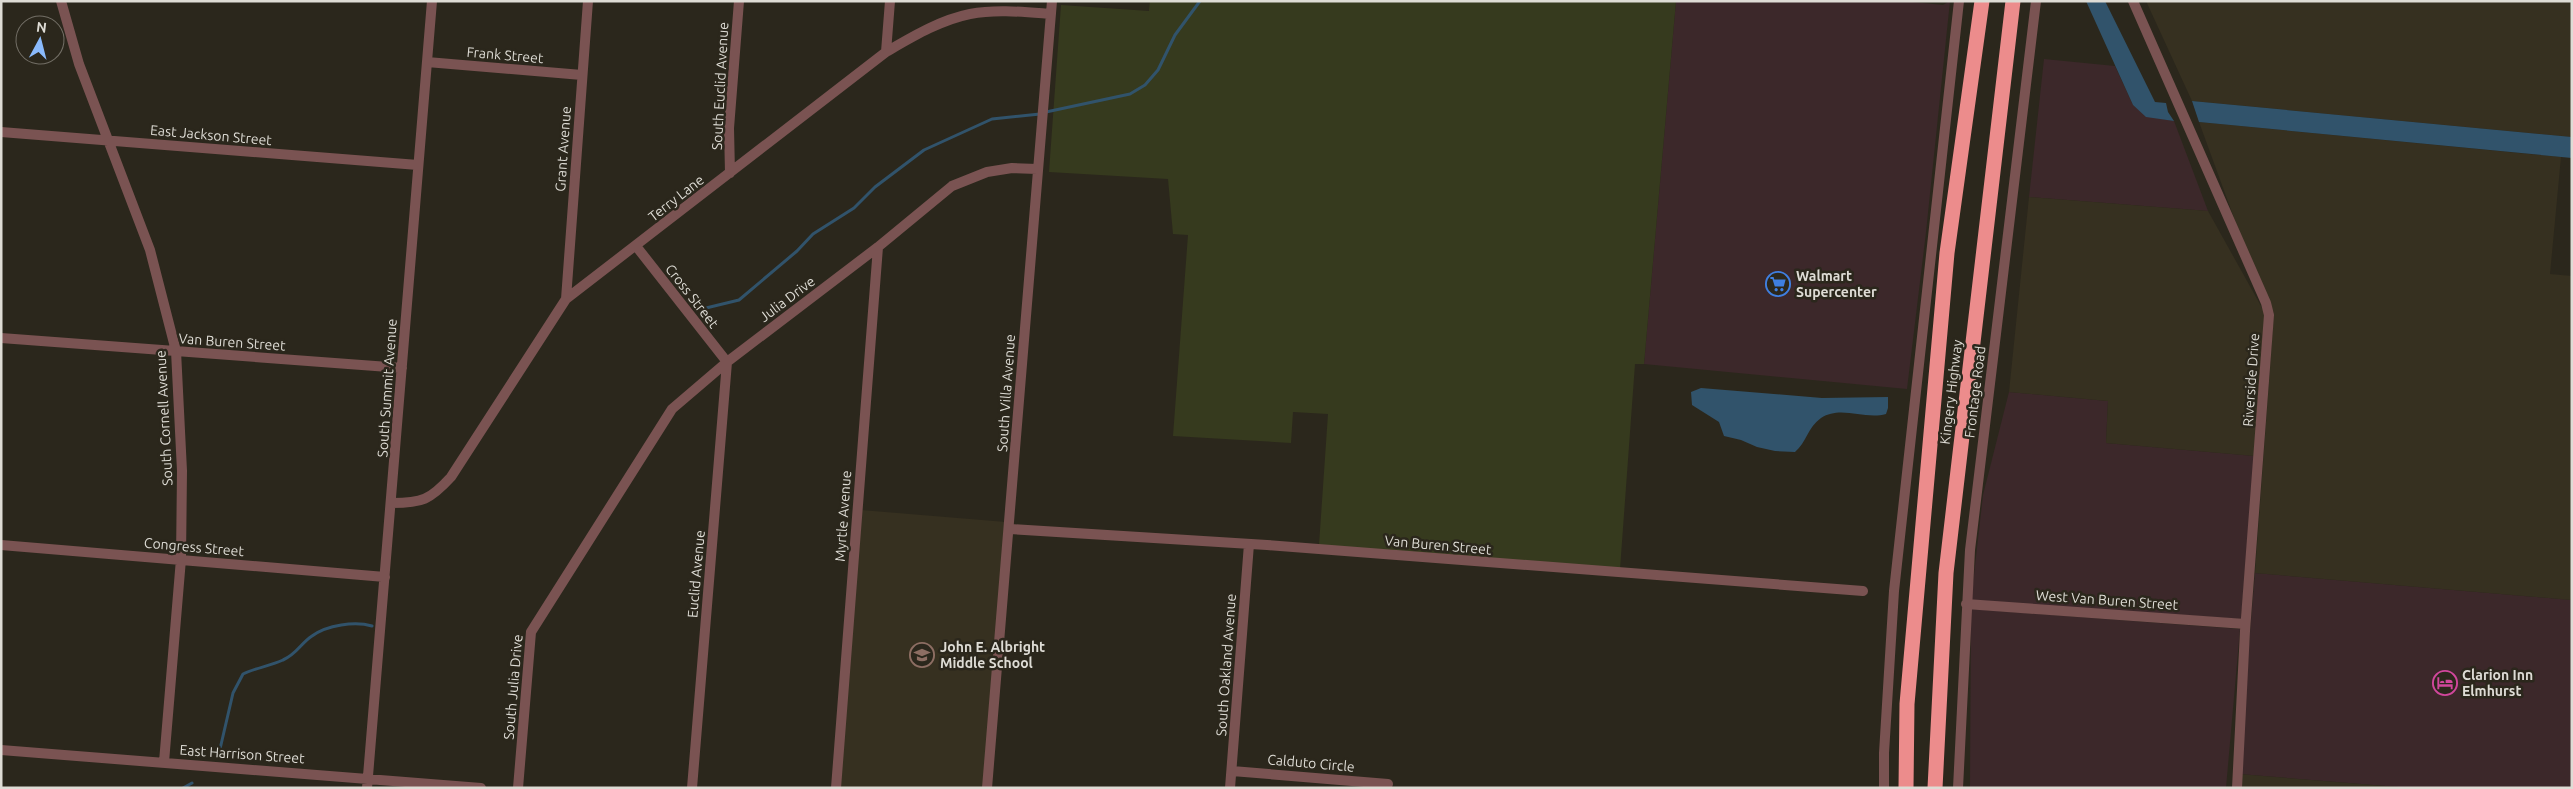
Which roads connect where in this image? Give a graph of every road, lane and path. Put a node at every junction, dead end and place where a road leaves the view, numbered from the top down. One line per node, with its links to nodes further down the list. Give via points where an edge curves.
1 (61, 1): 17 (street, South Cornell Avenue, via 78,64)
2 (432, 1): 14 (street, South Summit Avenue)
3 (588, 1): 15 (street, Grant Avenue)
4 (739, 1): 20 (street, South Euclid Avenue, via 729,128)
5 (890, 1): 13 (street)
6 (1052, 1): 12 (street, South Villa Avenue)
7 (1959, 1): 49 (street, via 1894,591)
8 (1982, 1): 50 (highway, Kingery Highway, via 1947,253 1907,704)
9 (2013, 1): 51 (highway, Kingery Highway, via 1946,573)
10 (2036, 1): 36 (street, Frontage Road)
11 (2133, 1): 37 (street, Riverside Drive, via 2269,315)
12 (1051, 14): 13 (street, Terry Lane, via 970,14 918,33); 19 (street, South Villa Avenue)
13 (886, 52): 20 (street, Terry Lane)
14 (427, 62): 15 (street, Frank Street); 18 (street, South Summit Avenue)
15 (582, 75): 23 (street, Grant Avenue)
16 (1, 132): 17 (street, East Jackson Street)
17 (109, 140): 18 (street, East Jackson Street); 25 (street, South Cornell Avenue, via 150,250)
18 (418, 165): 27 (street, South Summit Avenue)
19 (1037, 169): 22 (street, Julia Drive, via 994,170 952,186); 30 (street, South Villa Avenue)
20 (730, 173): 21 (street, Terry Lane)
21 (636, 246): 23 (street, Terry Lane); 26 (street, Cross Street)
22 (878, 246): 26 (street, Julia Drive); 46 (street, Myrtle Avenue)
23 (566, 299): 28 (street, Terry Lane, via 440,490 417,503)
24 (1, 338): 25 (street, Van Buren Street)
25 (176, 351): 27 (street, Van Buren Street); 33 (street, South Cornell Avenue, via 182,471)
26 (727, 362): 29 (street, Julia Drive, via 672,409); 45 (street, Euclid Avenue)
27 (402, 368): 28 (street, South Summit Avenue)
28 (392, 503): 34 (street, South Summit Avenue)
29 (601, 518): 44 (street, South Julia Drive, via 530,632)
30 (1010, 528): 31 (street, Van Buren Street); 47 (street, South Villa Avenue)
31 (1249, 544): 35 (street, Van Buren Street); 40 (street, South Oakland Avenue)
32 (1, 545): 33 (street, Congress Street)
33 (181, 559): 34 (street, Congress Street); 39 (street, South Cornell Avenue)
34 (385, 577): 41 (street, South Summit Avenue)
35 (1863, 591)
36 (1966, 604): 37 (street, West Van Buren Street); 52 (street, Frontage Road)
37 (2245, 624): 53 (street, Riverside Drive)
38 (1, 750): 39 (street, East Harrison Street)
39 (164, 762): 41 (street, East Harrison Street)
40 (1232, 770): 42 (street, Calduto Circle); 48 (street, South Oakland Avenue)
41 (367, 782): 43 (street, East Harrison Street)
42 (1388, 784)
43 (481, 788)
44 (518, 788)
45 (692, 788)
46 (836, 788)
47 (987, 788)
48 (1230, 788)
49 (1884, 788)
50 (1906, 788)
51 (1935, 788)
52 (1958, 788)
53 (2237, 788)

